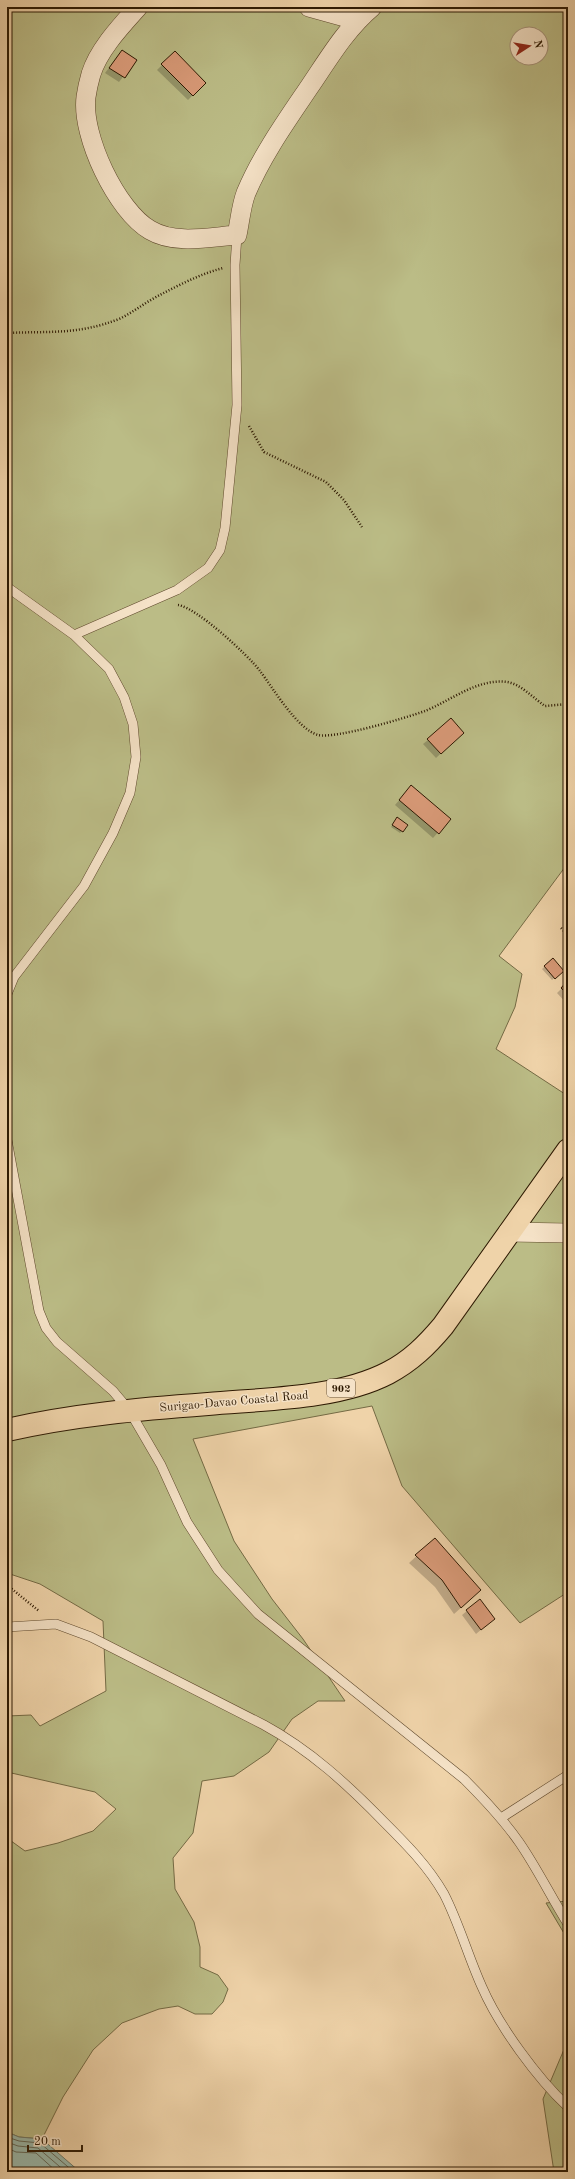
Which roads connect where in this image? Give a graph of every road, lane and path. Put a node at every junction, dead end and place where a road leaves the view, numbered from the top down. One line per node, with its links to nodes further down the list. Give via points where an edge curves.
1 (138, 7): 5 (street, via 112,35 91,72 85,98 93,143 101,166 124,206 150,231 190,239)
2 (309, 7): 4 (street)
3 (372, 7): 4 (street)
4 (356, 20): 5 (street, via 290,115 261,164 246,195)
5 (237, 235): 6 (lane)
6 (235, 265): 7 (path, via 207,272 120,318 92,328 68,332); 8 (lane)
7 (7, 333)
8 (237, 405): 9 (path, via 264,452 326,482 344,500); 11 (lane, via 225,528 220,550 208,568 193,580)
9 (362, 527)
10 (7, 587): 12 (lane)
11 (149, 602): 12 (lane); 13 (path, via 184,606 198,615 245,655 291,712 307,729 318,735 345,733 424,711 495,682 519,686 545,706)
12 (74, 635): 16 (lane, via 109,670 124,697 133,724 136,757 130,793 114,833 84,886 14,977)
13 (568, 704)
14 (561, 928): 15 (path)
15 (568, 935)
16 (7, 994)
17 (7, 1140): 21 (lane, via 39,1311 46,1328 57,1342 113,1392)
18 (568, 1150): 19 (highway, Surigao-Davao Coastal Road / 902)
19 (508, 1232): 20 (street); 21 (highway, Surigao-Davao Coastal Road / 902, via 469,1290 424,1348 388,1373 353,1386 302,1396)
20 (568, 1233)
21 (129, 1410): 22 (highway, Surigao-Davao Coastal Road / 902, via 53,1420); 27 (lane, via 161,1465 186,1522 218,1570 237,1591 258,1614 464,1779)
22 (7, 1430)
23 (7, 1584): 24 (path)
24 (56, 1624): 25 (lane); 29 (lane, via 91,1637 276,1731 333,1772 364,1801 412,1849 429,1871 444,1894 482,1988 500,2020 550,2089)
25 (7, 1628)
26 (568, 1775): 27 (lane)
27 (501, 1818): 28 (lane, via 532,1862)
28 (568, 1924)
29 (568, 2107)

